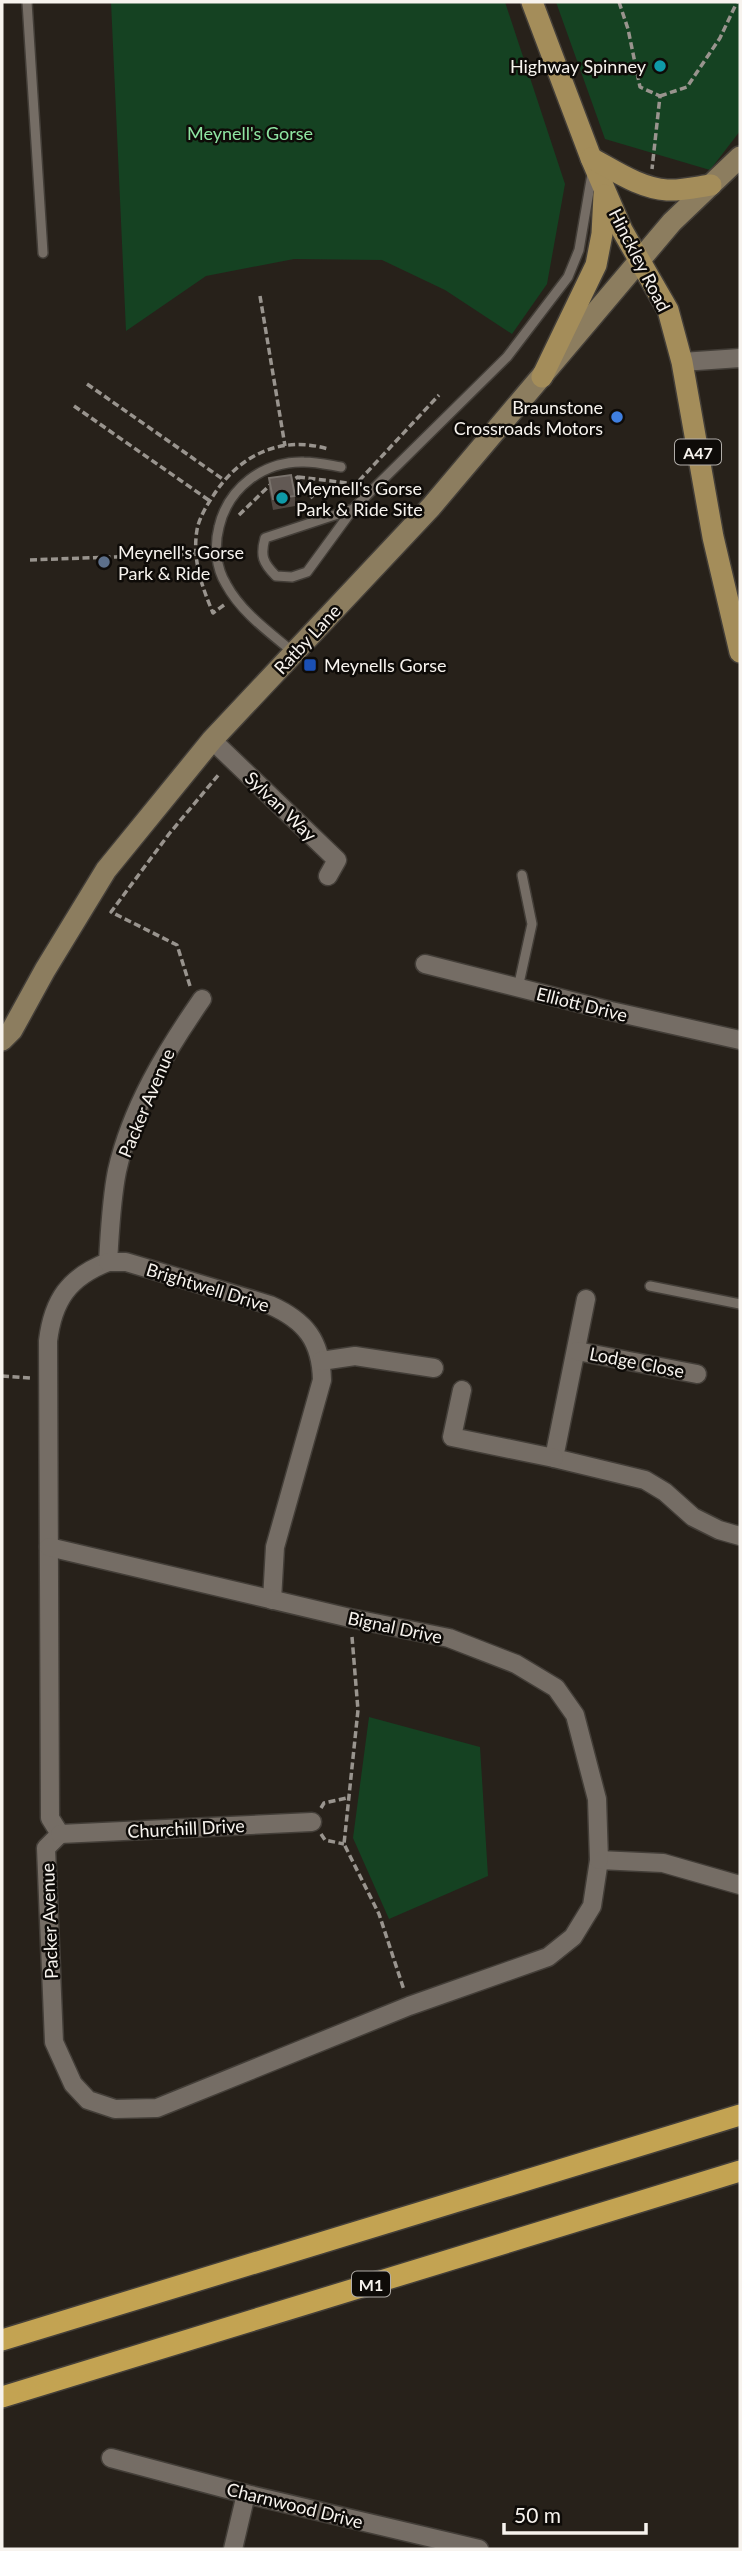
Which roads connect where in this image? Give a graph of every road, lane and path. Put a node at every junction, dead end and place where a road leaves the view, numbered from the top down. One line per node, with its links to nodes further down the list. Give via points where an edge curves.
1 (27, 2): 11 (lane)
2 (532, 2): 7 (main road, Hinckley Road / A47)
3 (619, 2): 5 (path, via 640,87)
4 (737, 2): 5 (path, via 720,38 687,87)
5 (660, 96): 9 (path)
6 (740, 157): 8 (main road, Ratby Lane)
7 (593, 161): 9 (main road); 10 (main road, Hinckley Road / A47); 28 (lane, via 579,250 568,277 507,357)
8 (711, 185): 9 (main road, via 667,190); 12 (main road, Ratby Lane)
9 (650, 187)
10 (605, 190): 12 (main road, Hinckley Road / A47); 16 (main road, via 597,265)
11 (43, 253)
12 (640, 258): 15 (main road, Hinckley Road / A47, via 668,310); 16 (main road, Ratby Lane)
13 (260, 296): 20 (path)
14 (740, 358): 15 (street)
15 (682, 362): 32 (main road, Hinckley Road / A47, via 713,537)
16 (542, 377): 33 (main road, Ratby Lane, via 431,507)
17 (87, 384): 22 (path)
18 (439, 395): 23 (path, via 356,484 297,477)
19 (74, 406): 27 (path)
20 (288, 464): 21 (lane); 33 (lane, via 256,474 229,499 217,534 217,558 226,586 258,624)
21 (341, 467)
22 (224, 480)
23 (284, 481)
24 (271, 484): 29 (path)
25 (306, 492): 26 (path)
26 (314, 499)
27 (210, 501)
28 (353, 509): 28 (lane, via 307,572 276,576 264,564 261,550 265,538)
29 (238, 516)
30 (196, 554): 31 (path)
31 (30, 560)
32 (740, 652)
33 (294, 653): 34 (main road, Ratby Lane)
34 (212, 740): 35 (street, Sylvan Way); 41 (main road, Ratby Lane, via 106,870)
35 (231, 759): 37 (street, Sylvan Way, via 337,860); 40 (path, via 111,912 177,945 192,995)
36 (522, 875): 39 (lane, via 532,924)
37 (328, 876)
38 (425, 964): 39 (street, Elliott Drive)
39 (518, 988): 42 (street, Elliott Drive)
40 (202, 999): 43 (street, Packer Avenue, via 170,1045 130,1130 117,1170)
41 (2, 1040)
42 (740, 1040)
43 (108, 1262): 48 (street, Brightwell Drive, via 126,1262 287,1312 314,1339); 52 (street, via 68,1286 51,1315)
44 (650, 1286): 46 (lane)
45 (586, 1299): 47 (street, Lodge Close)
46 (740, 1304)
47 (577, 1351): 50 (street, Lodge Close); 54 (street, Lodge Close)
48 (321, 1361): 49 (street, via 355,1356); 57 (street, via 322,1380 275,1547)
49 (434, 1368)
50 (697, 1374)
51 (2, 1376): 52 (path)
52 (48, 1380): 56 (street)
53 (462, 1390): 54 (street, via 452,1437)
54 (554, 1458): 55 (street, via 645,1480 693,1517)
55 (740, 1536)
56 (49, 1547): 57 (street, Bignal Drive); 61 (street, via 50,1818)
57 (272, 1600): 58 (street, Bignal Drive)
58 (350, 1618): 59 (path, via 358,1710); 62 (street, Bignal Drive, via 449,1638 516,1664 556,1688 575,1715 586,1752 597,1799)
59 (347, 1798): 60 (path, via 324,1803); 64 (path, via 344,1844 379,1913)
60 (312, 1822): 61 (street, Churchill Drive)
61 (60, 1834): 64 (street, Packer Avenue, via 46,1848 54,2042 73,2084 88,2100 115,2109 157,2108)
62 (599, 1860): 63 (street, via 663,1863); 64 (street, Packer Avenue, via 592,1906 573,1937 548,1957)
63 (740, 1885)
64 (410, 2006)
65 (740, 2115): 67 (highway)
66 (740, 2172): 68 (highway, M1)
67 (2, 2340)
68 (2, 2397)
69 (111, 2458): 70 (street, Charnwood Drive)
70 (246, 2494): 71 (street); 72 (street, Charnwood Drive)
71 (233, 2549)
72 (477, 2549)

